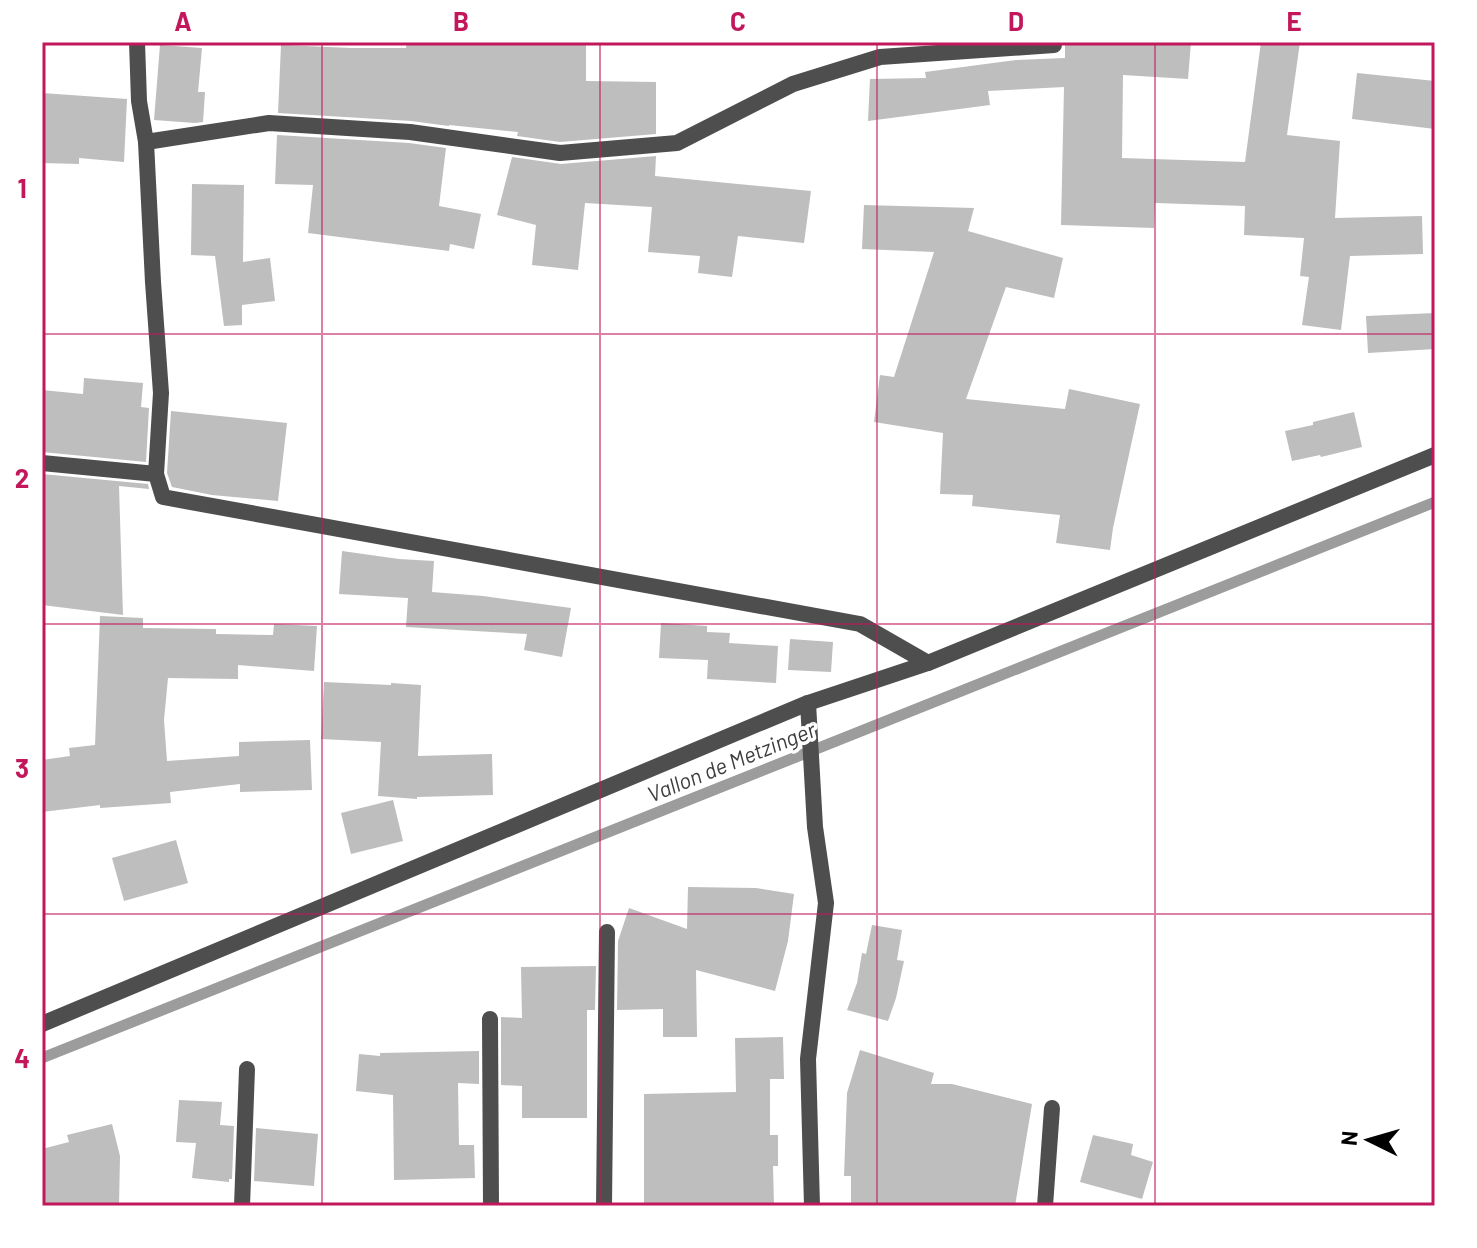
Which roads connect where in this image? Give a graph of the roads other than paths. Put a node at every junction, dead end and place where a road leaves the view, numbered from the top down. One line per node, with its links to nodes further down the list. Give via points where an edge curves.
1 (137, 42): 3 (street)
2 (1054, 45): 3 (street, via 880,57 793,84 677,143 560,153 410,132 269,123)
3 (146, 142): 6 (street, via 161,393)
4 (1435, 455): 7 (street)
5 (42, 463): 6 (street)
6 (156, 474): 7 (street, via 163,497 860,624)
7 (928, 663): 8 (street)
8 (808, 703): 11 (street); 17 (street, via 815,827 826,903 808,1059)
9 (607, 932): 16 (street)
10 (490, 1019): 15 (street)
11 (42, 1024)
12 (247, 1069): 14 (street)
13 (1052, 1108): 18 (street)
14 (242, 1206)
15 (491, 1206)
16 (604, 1206)
17 (812, 1206)
18 (1045, 1206)

